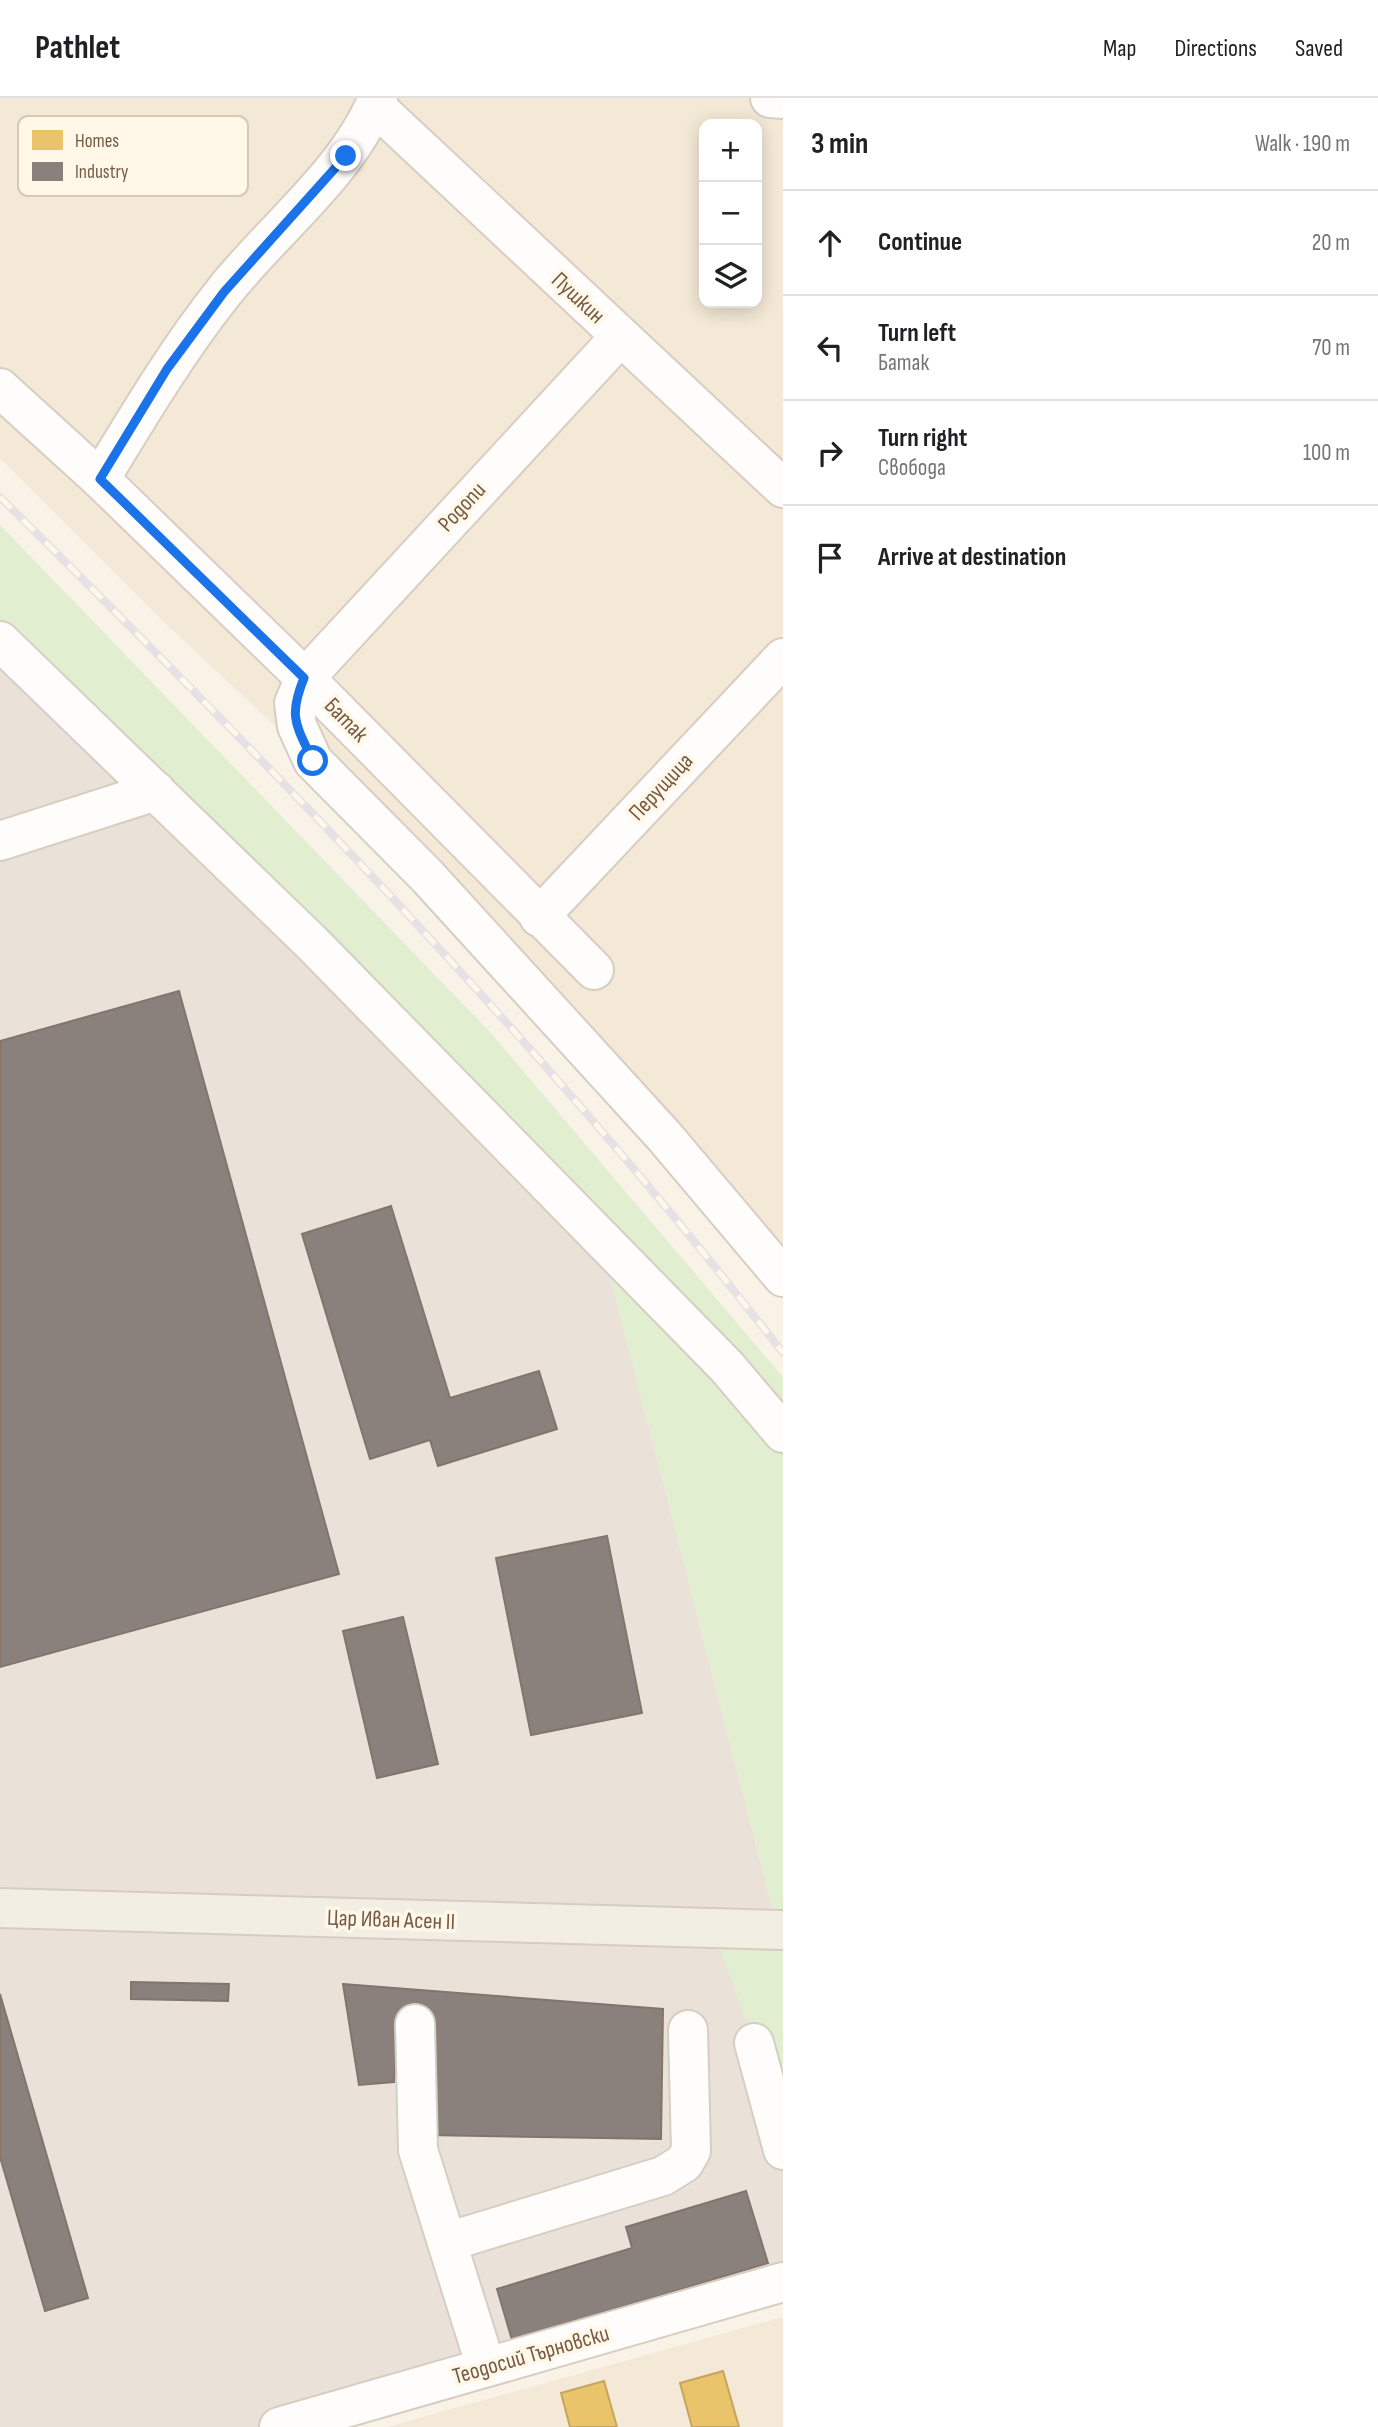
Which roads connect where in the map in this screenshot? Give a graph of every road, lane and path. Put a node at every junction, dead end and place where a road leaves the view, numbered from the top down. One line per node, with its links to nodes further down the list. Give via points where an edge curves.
1 (770, 98): 2 (street)
2 (783, 99)
3 (376, 102): 4 (street, Пушкин); 6 (street, via 346,156 208,314 167,369)
4 (620, 337): 7 (street, Пушкин); 10 (street, Родопи)
5 (0, 388): 6 (street, Батак)
6 (100, 479): 10 (street, Батак)
7 (783, 488)
8 (0, 641): 11 (street)
9 (783, 658): 13 (street, Перущица)
10 (304, 678): 13 (street, Батак); 15 (street, via 294,703 297,726 313,761 427,876 654,1126)
11 (156, 791): 12 (street); 16 (street, via 571,1207 727,1367)
12 (0, 841)
13 (539, 917): 14 (street, Батак)
14 (594, 970)
15 (783, 1277)
16 (783, 1433)
17 (0, 1908): 18 (main road, Цар Иван Асен II)
18 (783, 1930)
19 (415, 2024): 23 (street, via 416,2140)
20 (688, 2030): 23 (street, via 691,2151 684,2163 663,2176)
21 (754, 2043): 22 (street)
22 (783, 2150)
23 (447, 2242): 25 (street)
24 (783, 2282): 25 (street, Теодосий Търновски)
25 (486, 2367): 26 (street, Теодосий Търновски)
26 (279, 2427)

